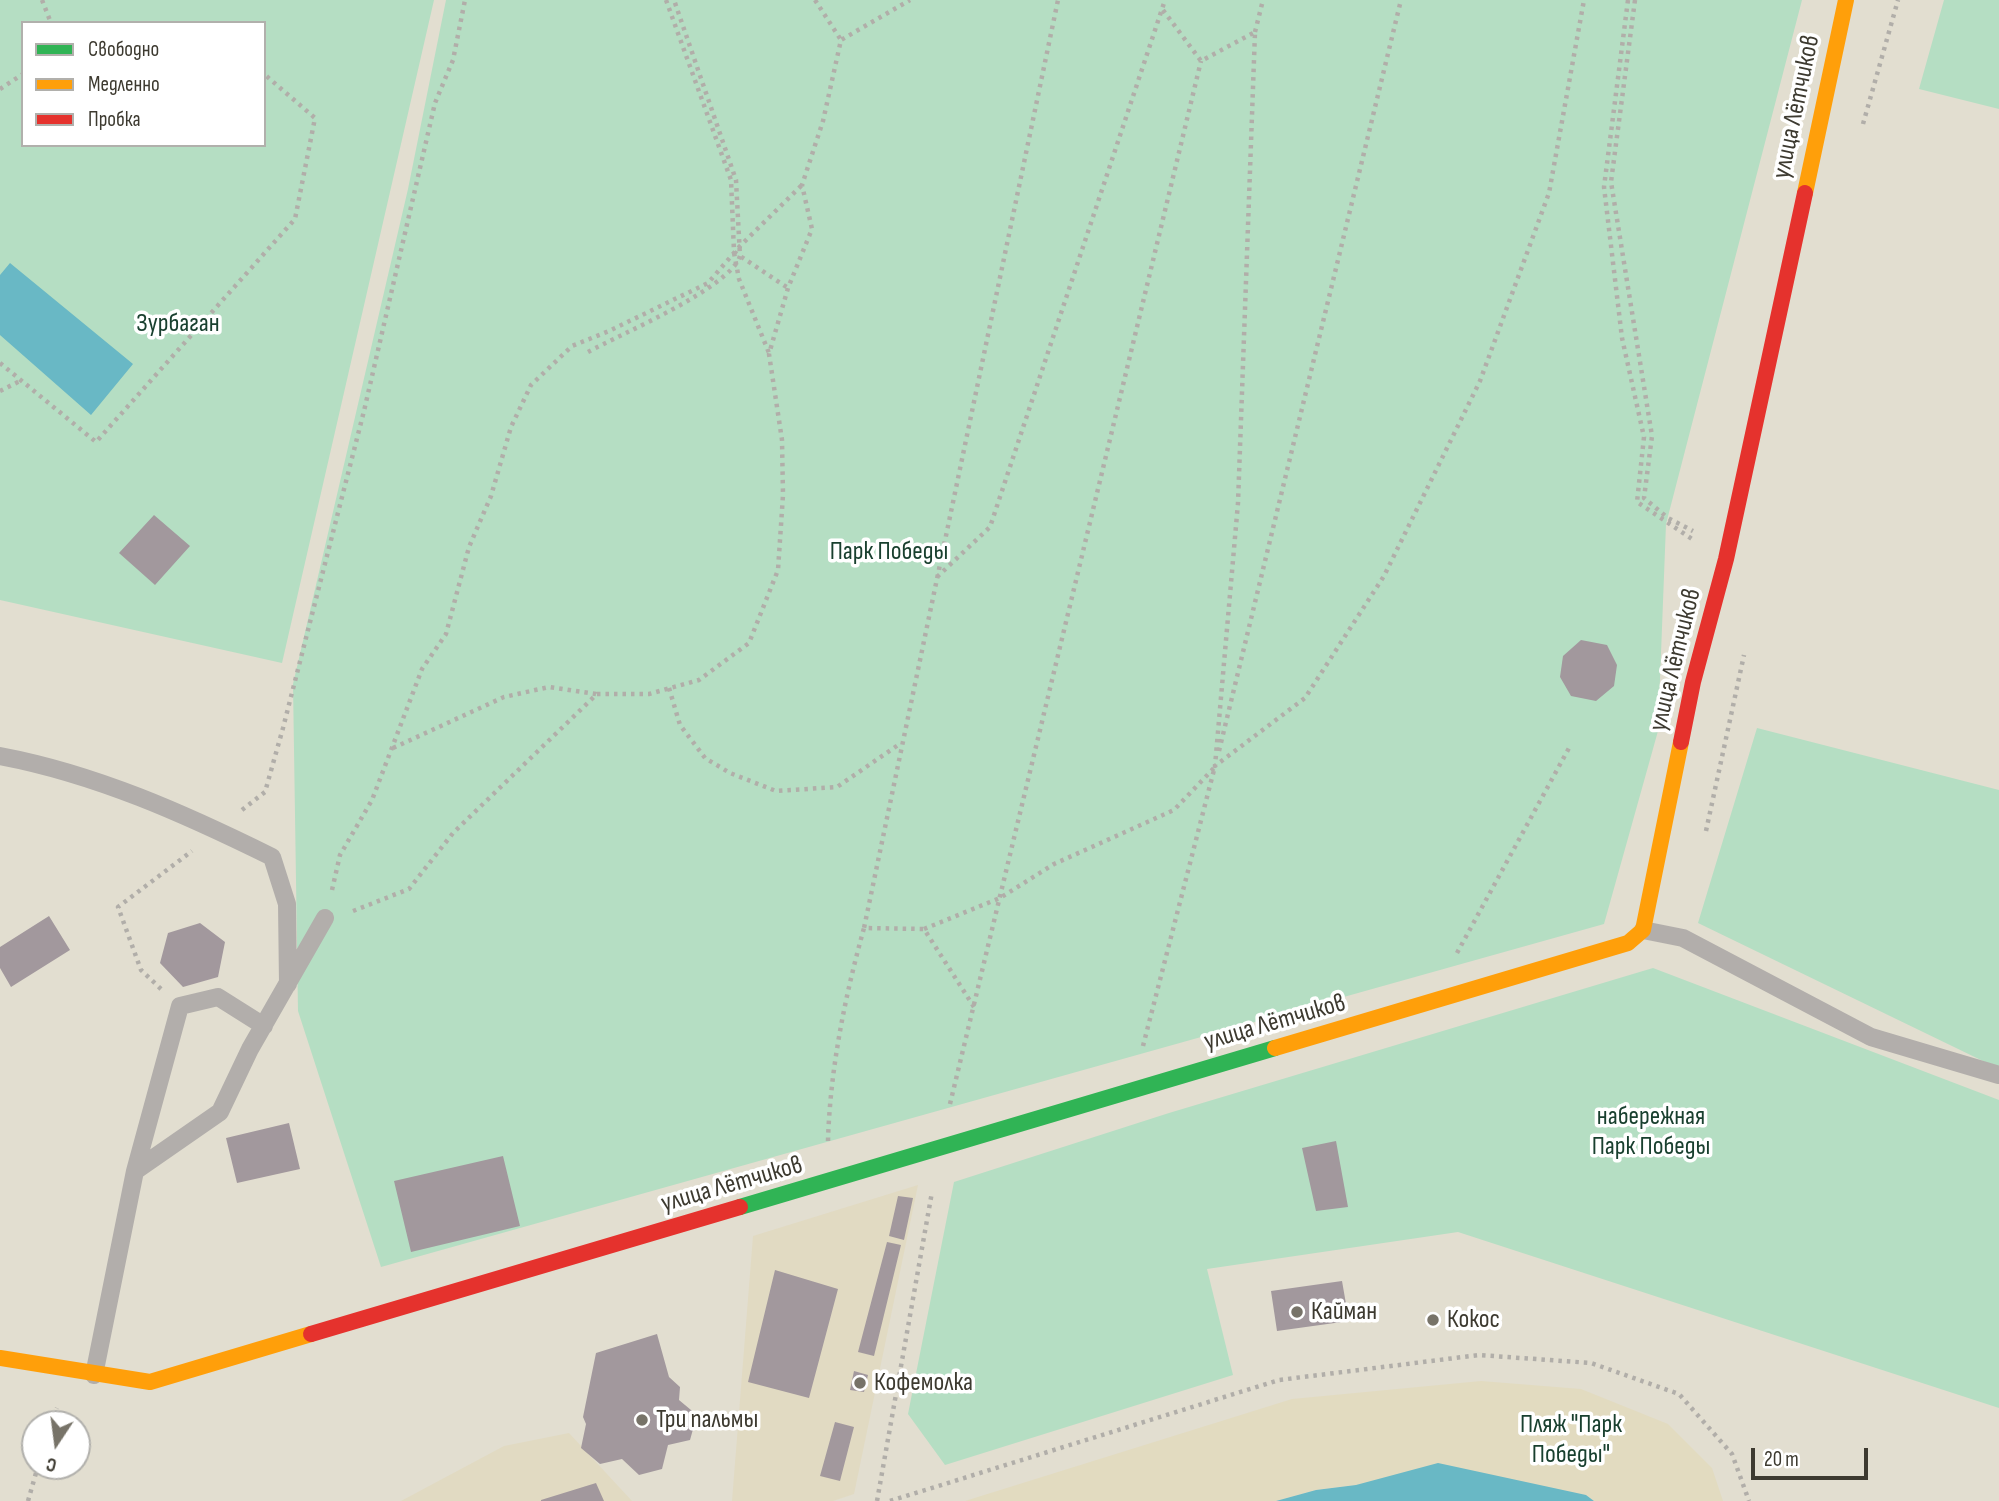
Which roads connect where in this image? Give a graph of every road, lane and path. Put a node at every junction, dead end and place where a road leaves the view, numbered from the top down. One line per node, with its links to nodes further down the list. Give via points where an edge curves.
1 (42, 0): 16 (path)
2 (465, 0): 43 (path, via 453,60 435,103 364,411 265,792)
3 (666, 0): 25 (path, via 731,180)
4 (674, 0): 24 (path, via 736,180)
5 (815, 0): 18 (path)
6 (910, 0): 18 (path)
7 (1058, 0): 35 (path)
8 (1165, 0): 15 (path)
9 (1263, 0): 17 (path)
10 (1401, 0): 42 (path)
11 (1584, 0): 42 (path, via 1549,193 1480,381 1384,576 1305,698)
12 (1628, 0): 34 (path, via 1604,187 1622,338 1644,437 1637,502 1666,524)
13 (1635, 0): 34 (path, via 1611,182 1651,436 1644,498)
14 (1846, 0): 34 (street, улица Лётчиков)
15 (1163, 10): 19 (path); 35 (path, via 990,527)
16 (50, 21)
17 (1255, 32): 19 (path); 42 (path, via 1238,503)
18 (841, 40): 23 (path, via 823,121)
19 (1201, 61): 44 (path)
20 (21, 75): 22 (path)
21 (266, 76): 32 (path, via 315,118 295,219 96,442)
22 (0, 89)
23 (802, 185): 24 (path); 28 (path, via 812,229)
24 (740, 246): 25 (path); 26 (path)
25 (734, 252): 26 (path); 27 (path); 39 (path, via 708,283 572,345 531,385 511,427 492,496 469,547 446,634 422,669)
26 (740, 256): 27 (path); 28 (path)
27 (737, 267): 29 (path, via 716,285); 30 (path)
28 (788, 288): 30 (path)
29 (588, 352)
30 (769, 354): 36 (path, via 782,440 778,570 749,643 699,680)
31 (0, 363): 32 (path)
32 (22, 380): 33 (path)
33 (0, 391)
34 (1727, 555): 48 (street, улица Лётчиков, via 1693,682)
35 (936, 578): 38 (path)
36 (669, 688): 37 (path, via 649,694); 38 (path, via 680,725 705,758 776,791 837,787)
37 (597, 694): 39 (path, via 549,687 504,697); 45 (path, via 453,833 409,889)
38 (902, 743): 46 (path)
39 (392, 748): 45 (path, via 372,800 340,855)
40 (1569, 748): 49 (path)
41 (0, 756): 43 (lane, via 51,766 116,788)
42 (1215, 766): 44 (path, via 1174,810 1054,864); 55 (path)
43 (218, 831): 50 (lane, via 272,857 287,904); 51 (path, via 118,907 141,970)
44 (1000, 898): 47 (path); 52 (path)
45 (325, 918): 50 (lane)
46 (864, 928): 47 (path); 58 (path, via 851,974 829,1116)
47 (924, 929): 52 (path)
48 (1643, 930): 54 (lane, via 1683,938 1871,1037); 55 (street, улица Лётчиков, via 1628,943)
49 (1456, 954)
50 (288, 984): 53 (lane)
51 (180, 1006): 53 (lane, via 218,997); 57 (lane)
52 (974, 1007): 56 (path)
53 (264, 1026): 57 (lane, via 220,1112)
54 (1999, 1075)
55 (1131, 1091): 56 (street, улица Лётчиков)
56 (939, 1149): 58 (street, улица Лётчиков); 63 (path)
57 (135, 1171): 60 (lane)
58 (828, 1182): 60 (street, улица Лётчиков, via 150,1382)
59 (0, 1358): 60 (street, улица Лётчиков)
60 (94, 1375)
61 (34, 1480): 62 (path)
62 (27, 1501)
63 (877, 1501)
64 (890, 1501): 65 (path, via 1279,1380 1479,1355 1591,1363 1679,1394 1732,1454)
65 (1749, 1501)

